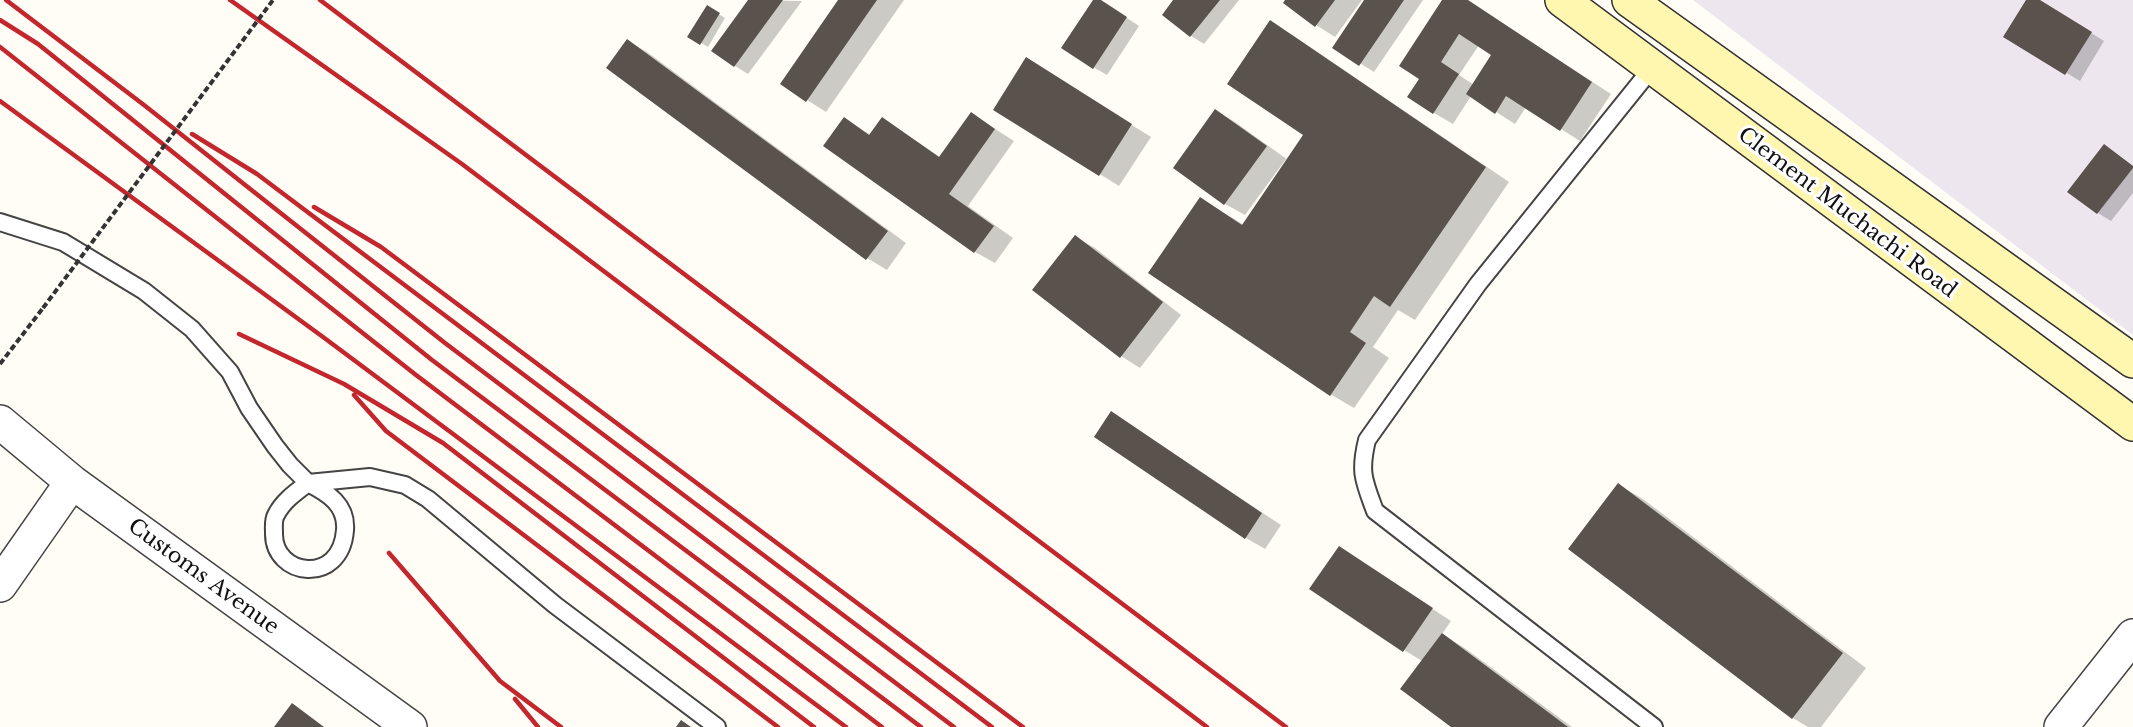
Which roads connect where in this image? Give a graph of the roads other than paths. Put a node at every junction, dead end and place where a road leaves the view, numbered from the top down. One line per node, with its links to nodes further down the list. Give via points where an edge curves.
1 (1562, 0): 3 (main road, Clement Muchachi Road)
2 (1629, 0): 5 (main road, Clement Muchachi Road)
3 (1652, 68): 7 (main road, Clement Muchachi Road); 14 (lane, via 1478,284 1374,430 1367,440 1362,477 1375,511)
4 (0, 222): 9 (lane, via 63,242 144,291 192,329 230,372 275,446)
5 (2133, 361)
6 (0, 422): 8 (street, Customs Avenue)
7 (2133, 424)
8 (72, 482): 10 (street); 12 (street, Customs Avenue)
9 (308, 483): 9 (lane, via 336,500 344,514 342,546 334,560 314,569 283,559 274,543 274,517 288,498); 13 (lane, via 370,477 405,485)
10 (0, 585)
11 (2133, 636): 15 (street)
12 (410, 727)
13 (717, 727)
14 (1654, 727)
15 (2061, 727)

